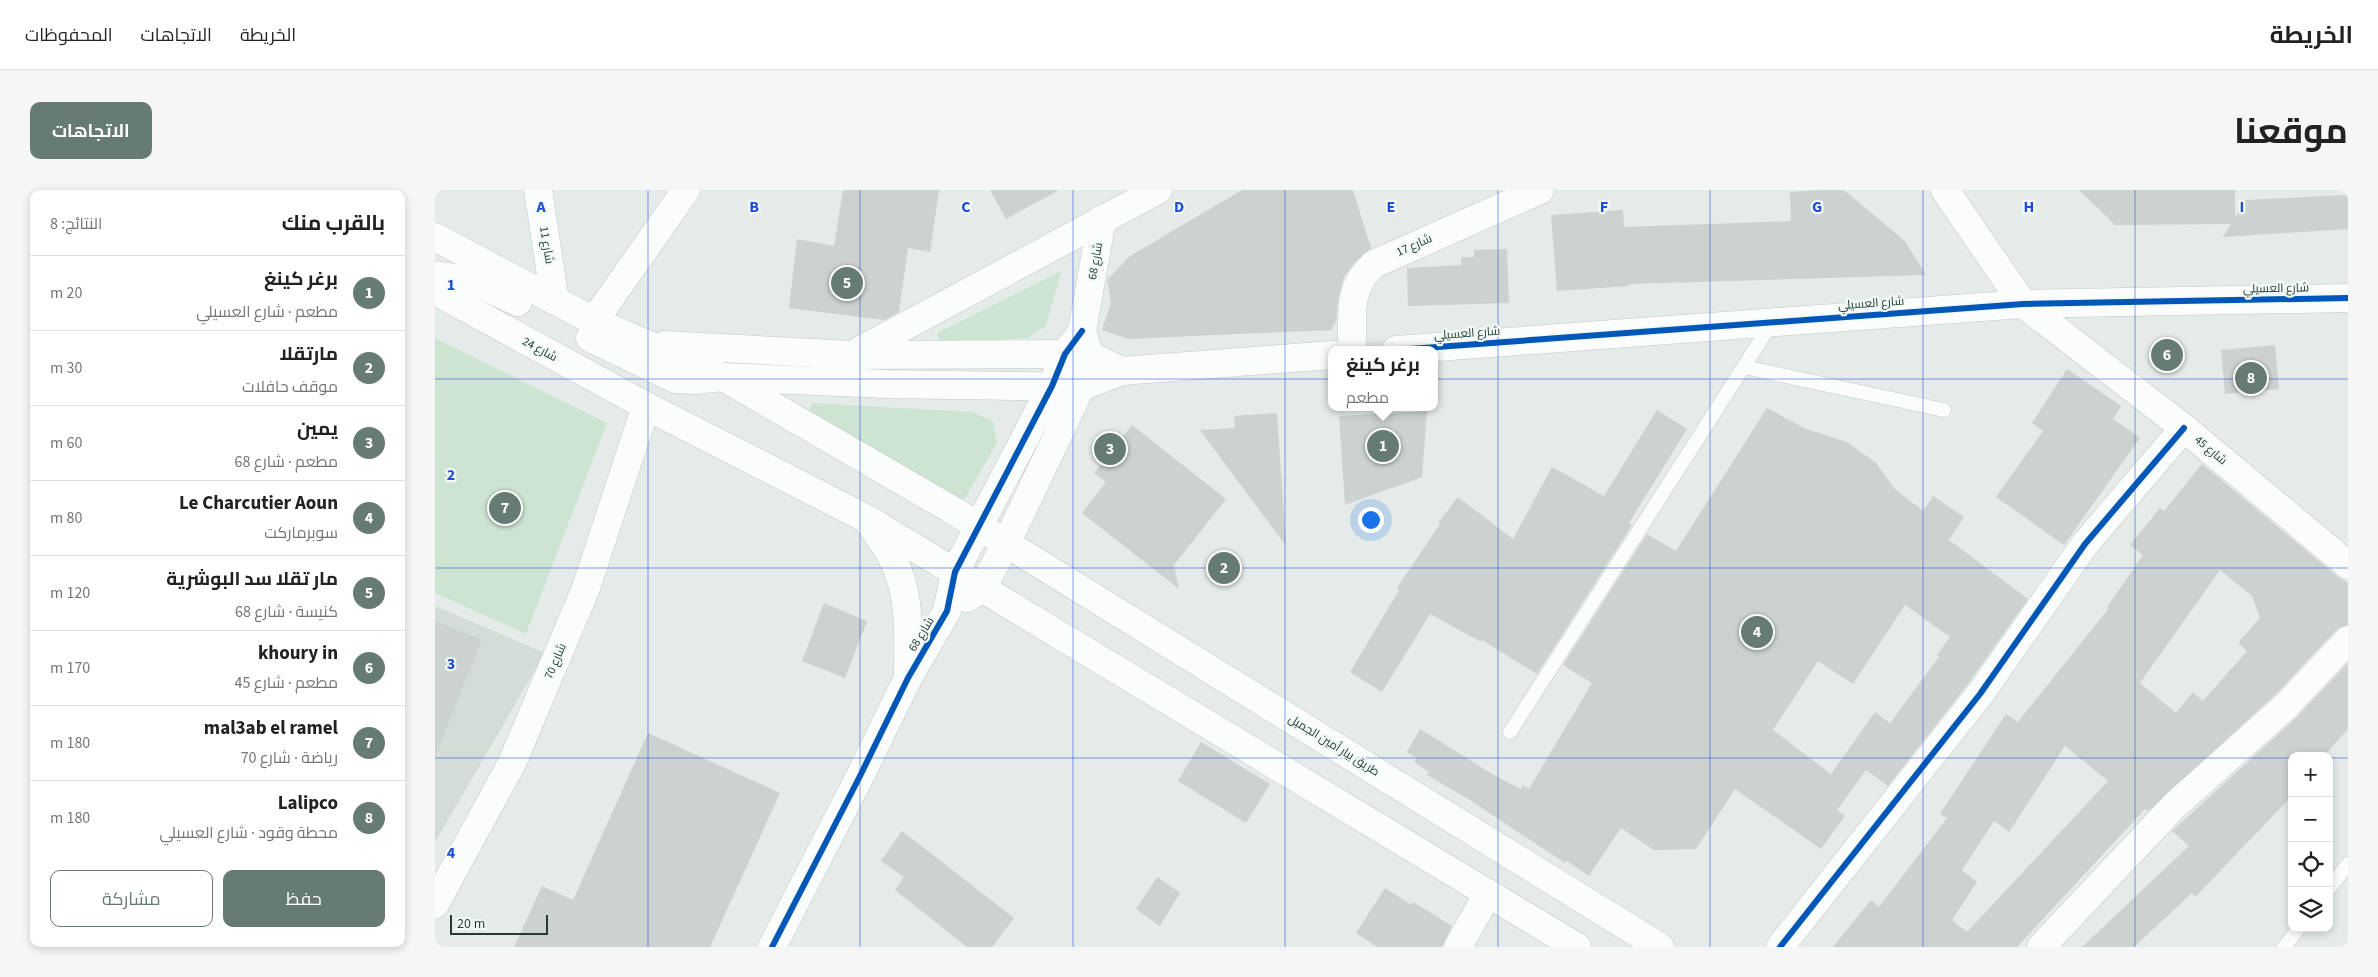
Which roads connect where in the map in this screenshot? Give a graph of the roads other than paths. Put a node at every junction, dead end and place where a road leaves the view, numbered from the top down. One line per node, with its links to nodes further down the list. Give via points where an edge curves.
1 (538, 190): 11 (street, شارع 11)
2 (686, 190): 13 (street)
3 (1158, 190): 6 (street)
4 (1540, 190): 16 (street, شارع 17, via 1374,264 1355,288)
5 (1945, 190): 12 (street, شارع 45)
6 (1102, 219): 17 (street, شارع 68); 19 (street)
7 (435, 237): 11 (street)
8 (435, 275): 23 (street, via 470,280 489,287 675,379)
9 (435, 291): 26 (street, شارع 24)
10 (2348, 298): 12 (street, شارع العسيلي)
11 (555, 301): 13 (street)
12 (2023, 304): 14 (street, شارع العسيلي); 28 (street, شارع 45)
13 (594, 321): 15 (street)
14 (1773, 321): 18 (street, شارع العسيلي); 21 (lane)
15 (647, 344): 19 (street); 23 (street)
16 (1353, 346)
17 (1079, 347): 19 (street); 22 (street); 24 (street, شارع 68); 25 (street, شارع 68)
18 (1438, 347)
19 (851, 355)
20 (1328, 355): 22 (street)
21 (1745, 367): 27 (lane); 38 (lane)
22 (1122, 371): 25 (street)
23 (723, 377): 24 (street, via 887,384); 30 (street, طريق بيار أمين الجميل)
24 (1052, 386): 25 (street); 30 (street, شارع 68)
25 (1081, 387): 31 (street, شارع 68)
26 (646, 406): 29 (street, شارع 24); 42 (street, شارع 70, via 586,588 516,755)
27 (1944, 410)
28 (2184, 428): 32 (street, شارع 45); 48 (street, via 2085,544 1980,694)
29 (867, 519): 33 (street, شارع 24); 37 (street, via 900,574 908,638)
30 (979, 527): 31 (street, طريق بيار أمين الجميل); 33 (street, شارع 68)
31 (1006, 544): 34 (street, شارع 68); 47 (street, طريق بيار أمين الجميل)
32 (2348, 565)
33 (955, 572): 34 (street, شارع 24); 35 (street, شارع 68)
34 (982, 588): 35 (street, شارع 68); 41 (street)
35 (947, 611): 37 (street, شارع 68)
36 (2348, 640): 49 (street, via 2287,705 2174,806)
37 (908, 678): 44 (street, شارع 68)
38 (1510, 732)
39 (2348, 864): 40 (lane)
40 (2331, 887)
41 (1488, 893): 45 (street); 46 (street)
42 (435, 904)
43 (2296, 932): 50 (lane)
44 (772, 947)
45 (1458, 947)
46 (1577, 947)
47 (1660, 947)
48 (1780, 947)
49 (2041, 947)
50 (2285, 947)

